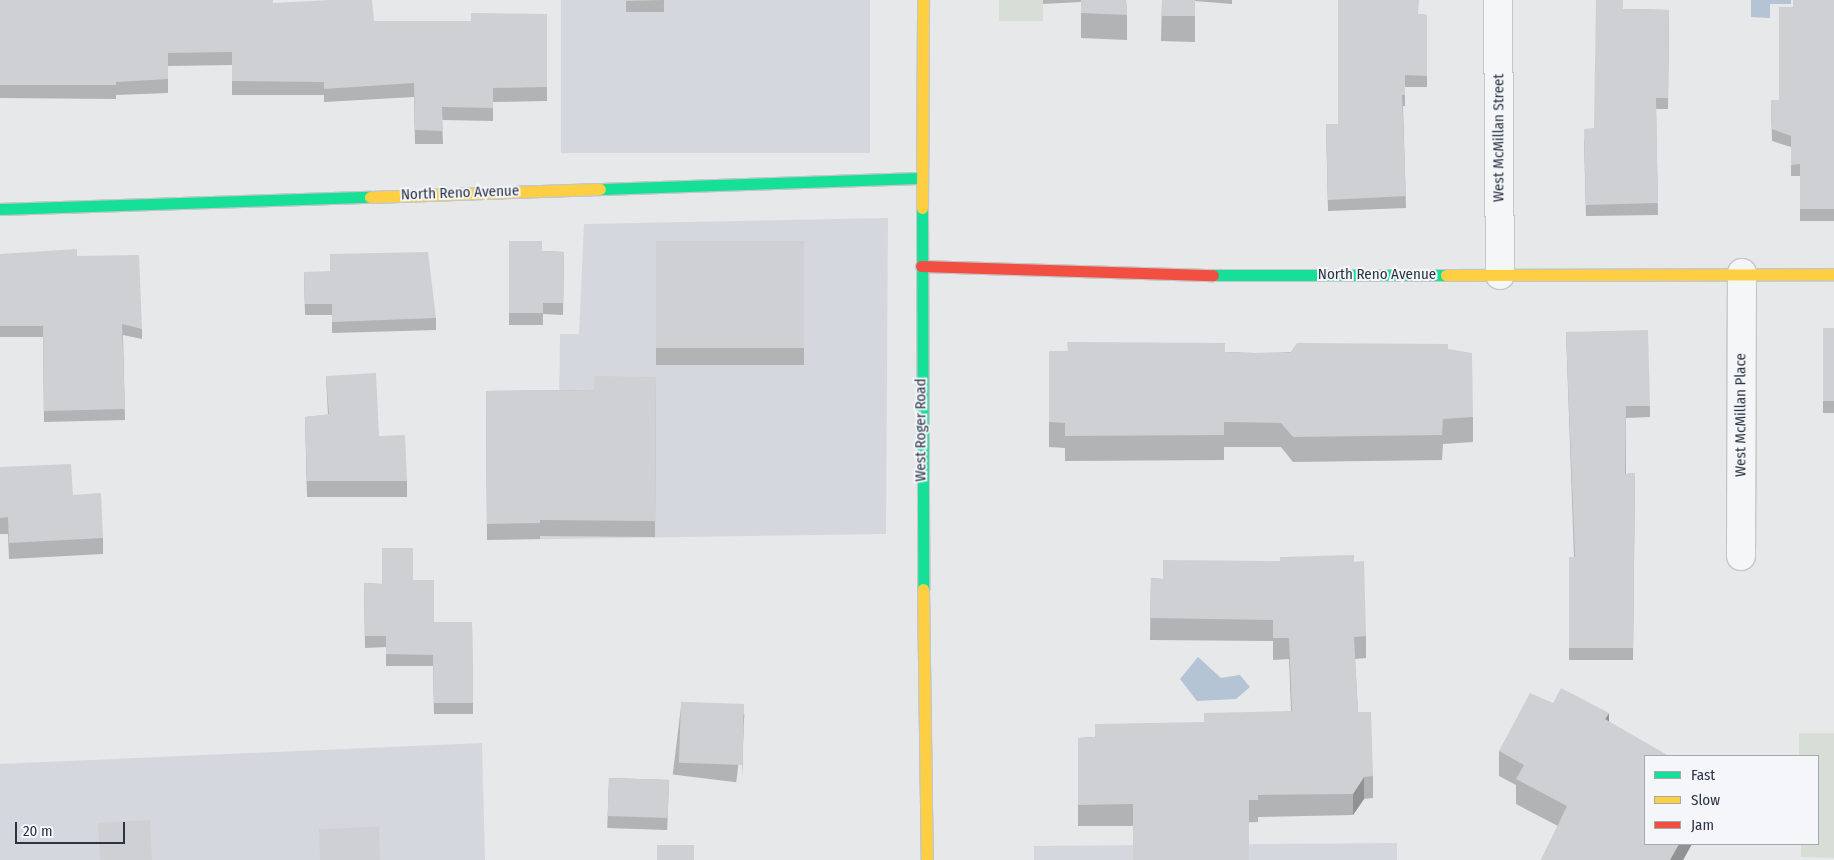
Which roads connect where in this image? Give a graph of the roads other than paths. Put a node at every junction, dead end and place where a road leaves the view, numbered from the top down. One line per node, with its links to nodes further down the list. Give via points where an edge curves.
1 (923, 0): 3 (street, West Roger Road)
2 (1498, 0): 8 (street, West McMillan Street)
3 (920, 178): 4 (street, North Reno Avenue); 5 (street, West Roger Road)
4 (0, 208)
5 (921, 266): 8 (street, North Reno Avenue, via 981,266 1136,275); 10 (street, West Roger Road, via 920,422)
6 (1742, 273): 7 (street, North Reno Avenue); 8 (street, North Reno Avenue); 9 (street, West McMillan Place)
7 (1834, 274)
8 (1500, 275)
9 (1741, 556)
10 (928, 860)

